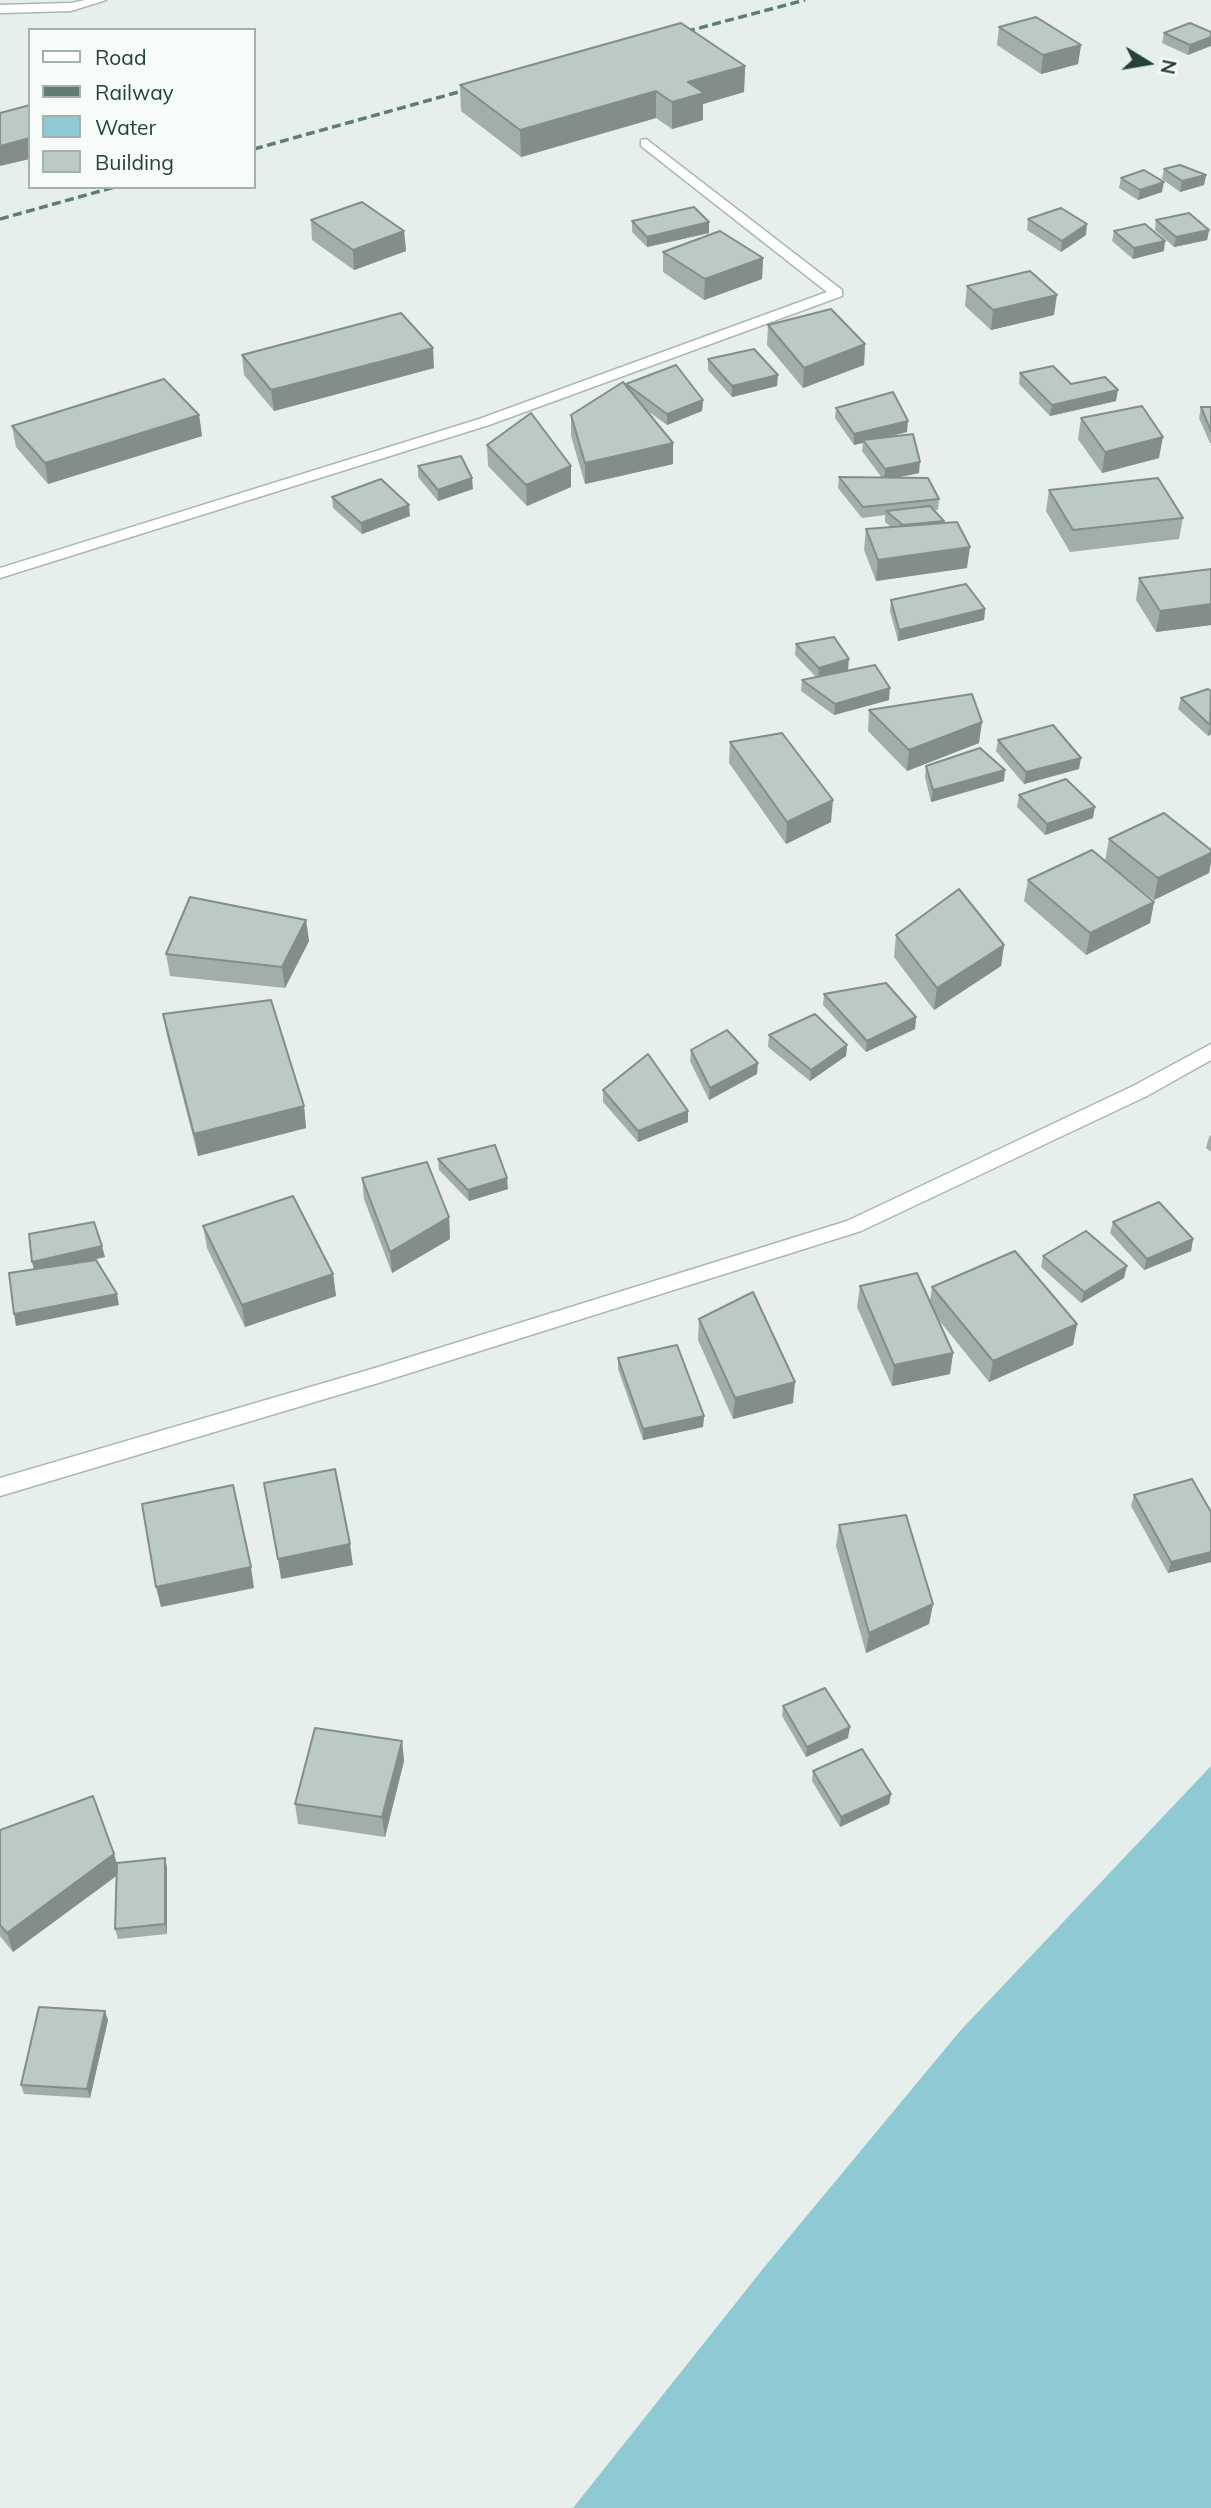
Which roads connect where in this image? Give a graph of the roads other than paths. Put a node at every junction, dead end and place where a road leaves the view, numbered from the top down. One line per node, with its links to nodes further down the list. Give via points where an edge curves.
1 (100, 0): 2 (street, via 71,7)
2 (0, 9)
3 (646, 143): 4 (street, via 836,293 484,422)
4 (0, 573)
5 (1211, 1051): 6 (street, via 1140,1091 854,1226)
6 (0, 1487)

